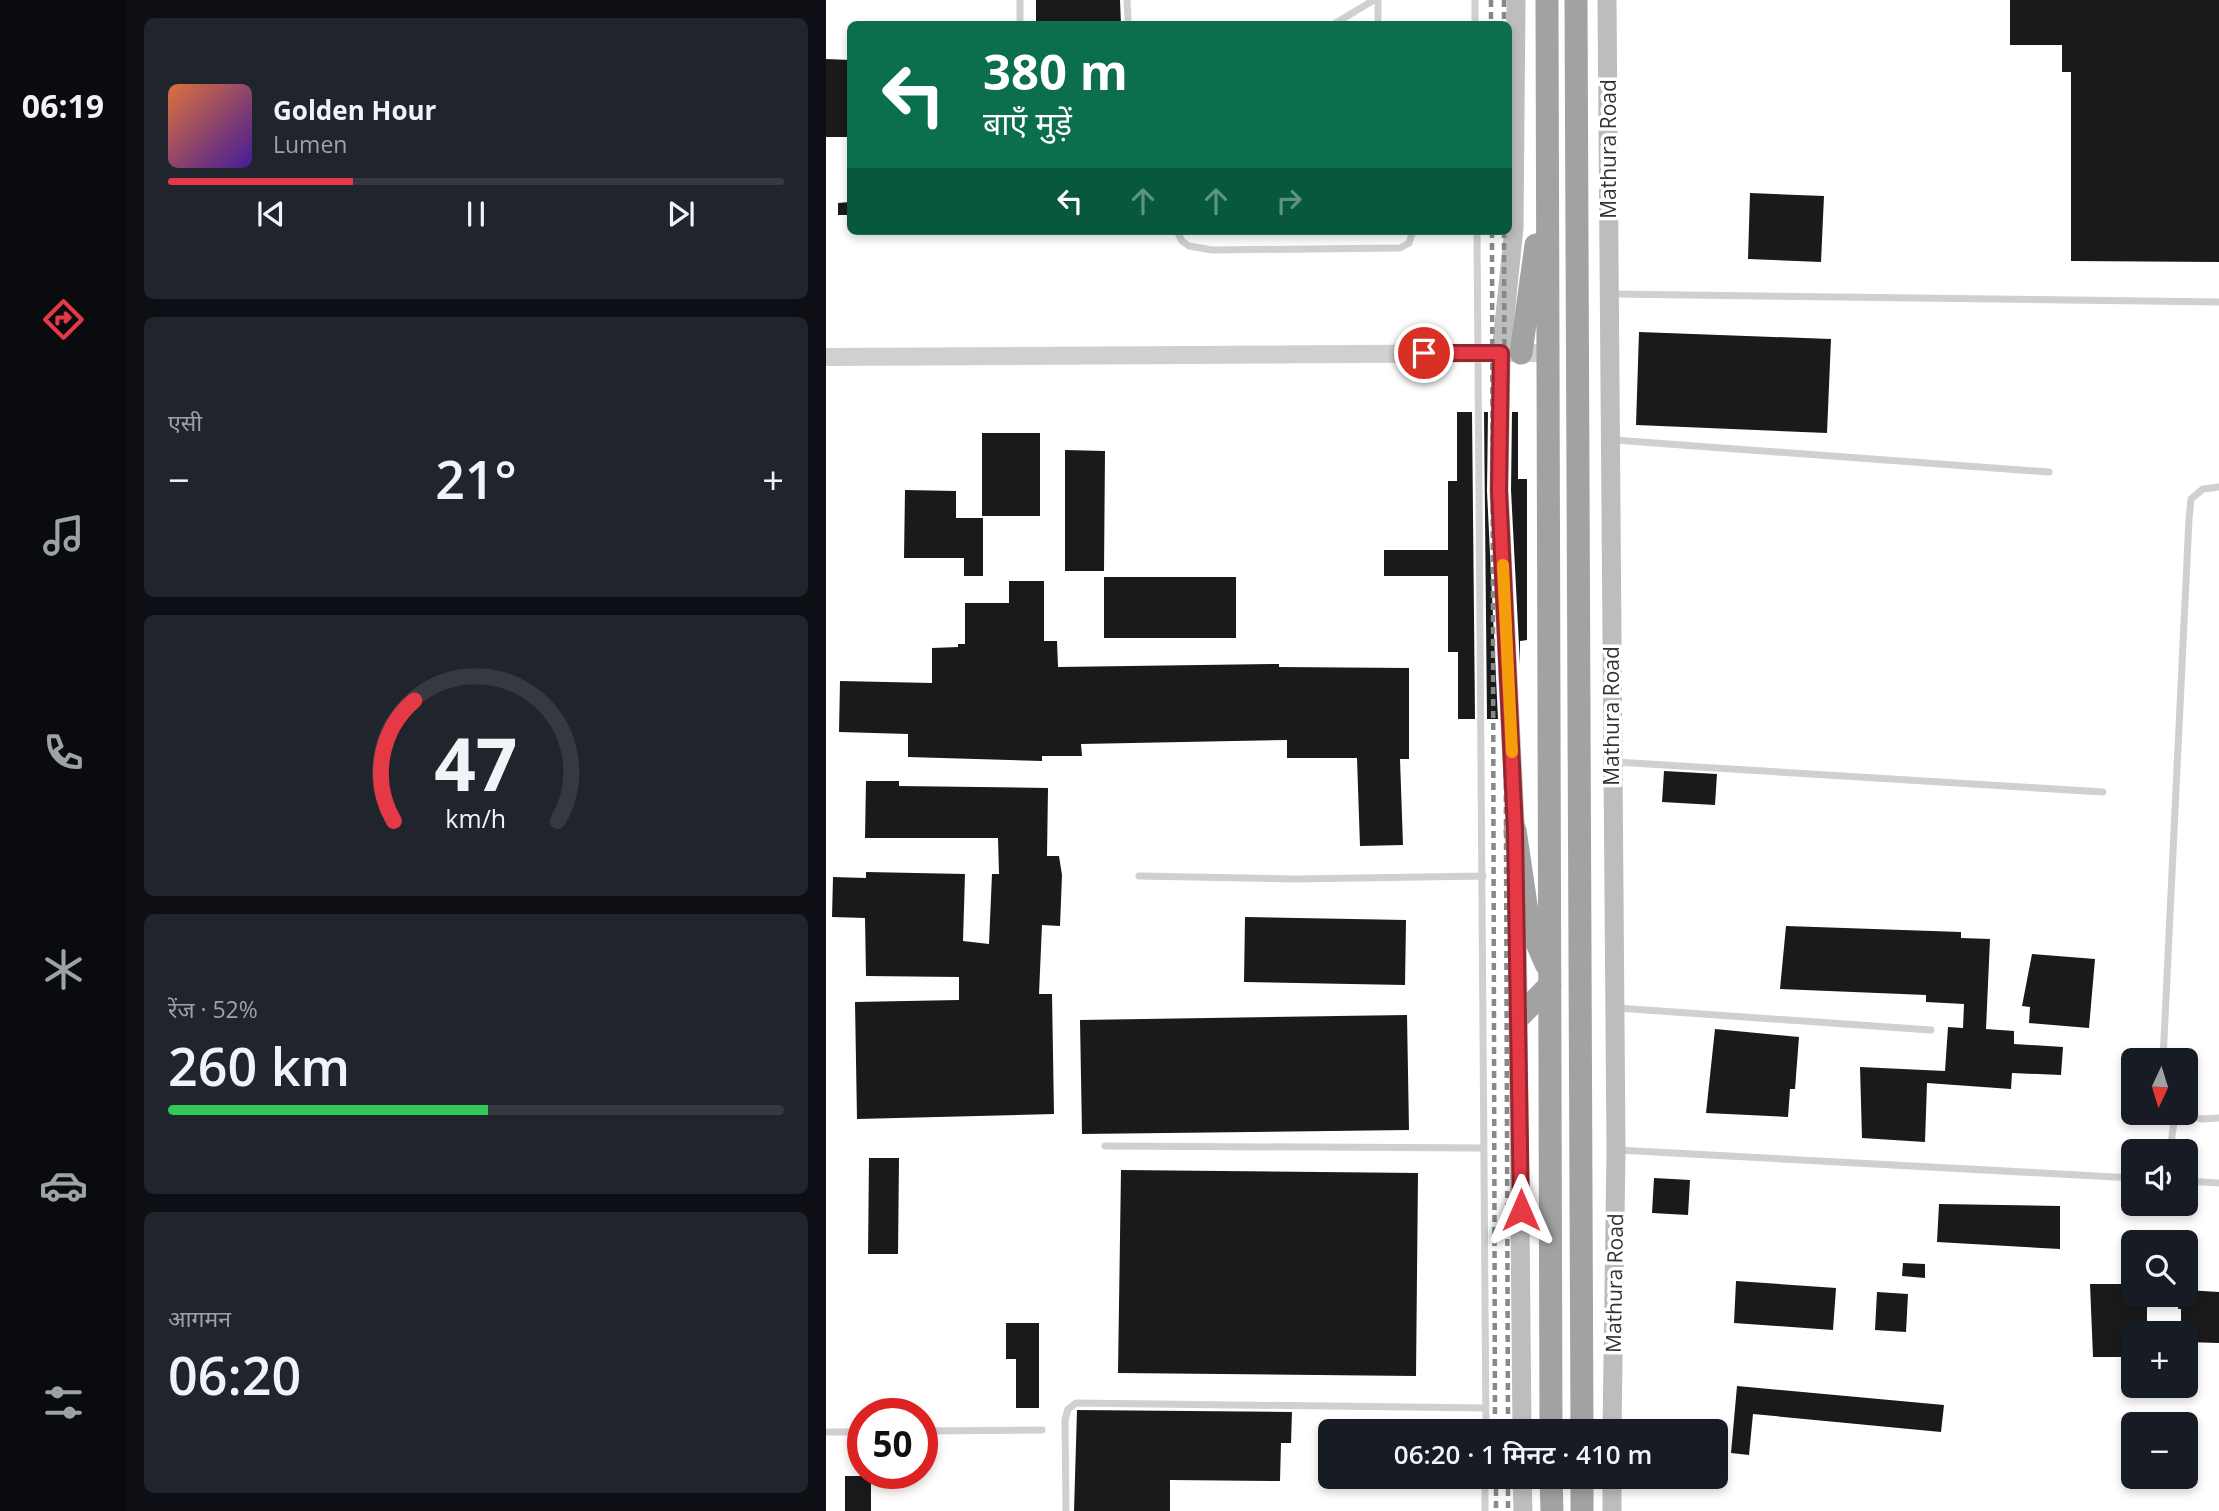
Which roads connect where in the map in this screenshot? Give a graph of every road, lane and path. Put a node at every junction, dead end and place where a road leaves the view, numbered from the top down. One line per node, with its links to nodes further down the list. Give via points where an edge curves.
1 (1020, 0): 10 (lane)
2 (1127, 0): 9 (lane)
3 (1376, 0): 11 (lane); 12 (lane)
4 (1475, 0): 13 (lane)
5 (1516, 0): 14 (main road)
6 (1547, 0): 15 (highway)
7 (1576, 0): 50 (highway, Mathura Road)
8 (1607, 0): 19 (main road, Mathura Road)
9 (1128, 19)
10 (1020, 21)
11 (1339, 21)
12 (1378, 21)
13 (1475, 21)
14 (1512, 90): 22 (main road)
15 (1547, 164): 22 (highway); 23 (highway)
16 (1179, 235): 17 (lane, via 1189,246 1239,250 1400,248)
17 (1412, 235)
18 (1477, 235): 21 (lane)
19 (1609, 294): 20 (lane); 25 (main road, Mathura Road)
20 (2219, 302)
21 (1478, 353): 22 (street); 24 (street); 32 (lane)
22 (1511, 353): 23 (street); 30 (main road, via 1499,490)
23 (1547, 353): 33 (highway)
24 (826, 357)
25 (1609, 440): 26 (lane); 28 (main road, Mathura Road)
26 (2049, 472)
27 (2219, 487): 37 (lane, via 2203,489 2191,499 2189,519)
28 (1612, 762): 29 (lane); 34 (main road, Mathura Road)
29 (2103, 792)
30 (1515, 830): 33 (highway, via 1529,925); 35 (main road)
31 (1139, 876): 32 (lane)
32 (1483, 876): 41 (lane)
33 (1549, 979): 35 (highway); 49 (highway)
34 (1613, 1007): 36 (lane); 42 (main road, Mathura Road)
35 (1521, 1015): 48 (main road)
36 (1931, 1030)
37 (2164, 1048)
38 (2198, 1118): 39 (lane)
39 (2219, 1118)
40 (1105, 1146): 41 (lane)
41 (1483, 1148): 46 (lane)
42 (1616, 1150): 43 (lane); 51 (main road, Mathura Road)
43 (2121, 1177)
44 (2198, 1182): 45 (lane)
45 (2219, 1183)
46 (1486, 1408): 47 (lane); 61 (lane, via 1076,1403 1065,1420)
47 (1486, 1419)
48 (1522, 1419)
49 (1551, 1419)
50 (1582, 1419)
51 (1612, 1419)
52 (1042, 1430): 53 (lane)
53 (938, 1431)
54 (826, 1432): 55 (lane)
55 (847, 1432)
56 (1485, 1489): 62 (lane)
57 (1522, 1489): 63 (main road)
58 (1552, 1489): 64 (highway)
59 (1582, 1489): 65 (highway)
60 (1612, 1489): 66 (main road)
61 (1066, 1511)
62 (1485, 1511)
63 (1522, 1511)
64 (1552, 1511)
65 (1582, 1511)
66 (1612, 1511)

